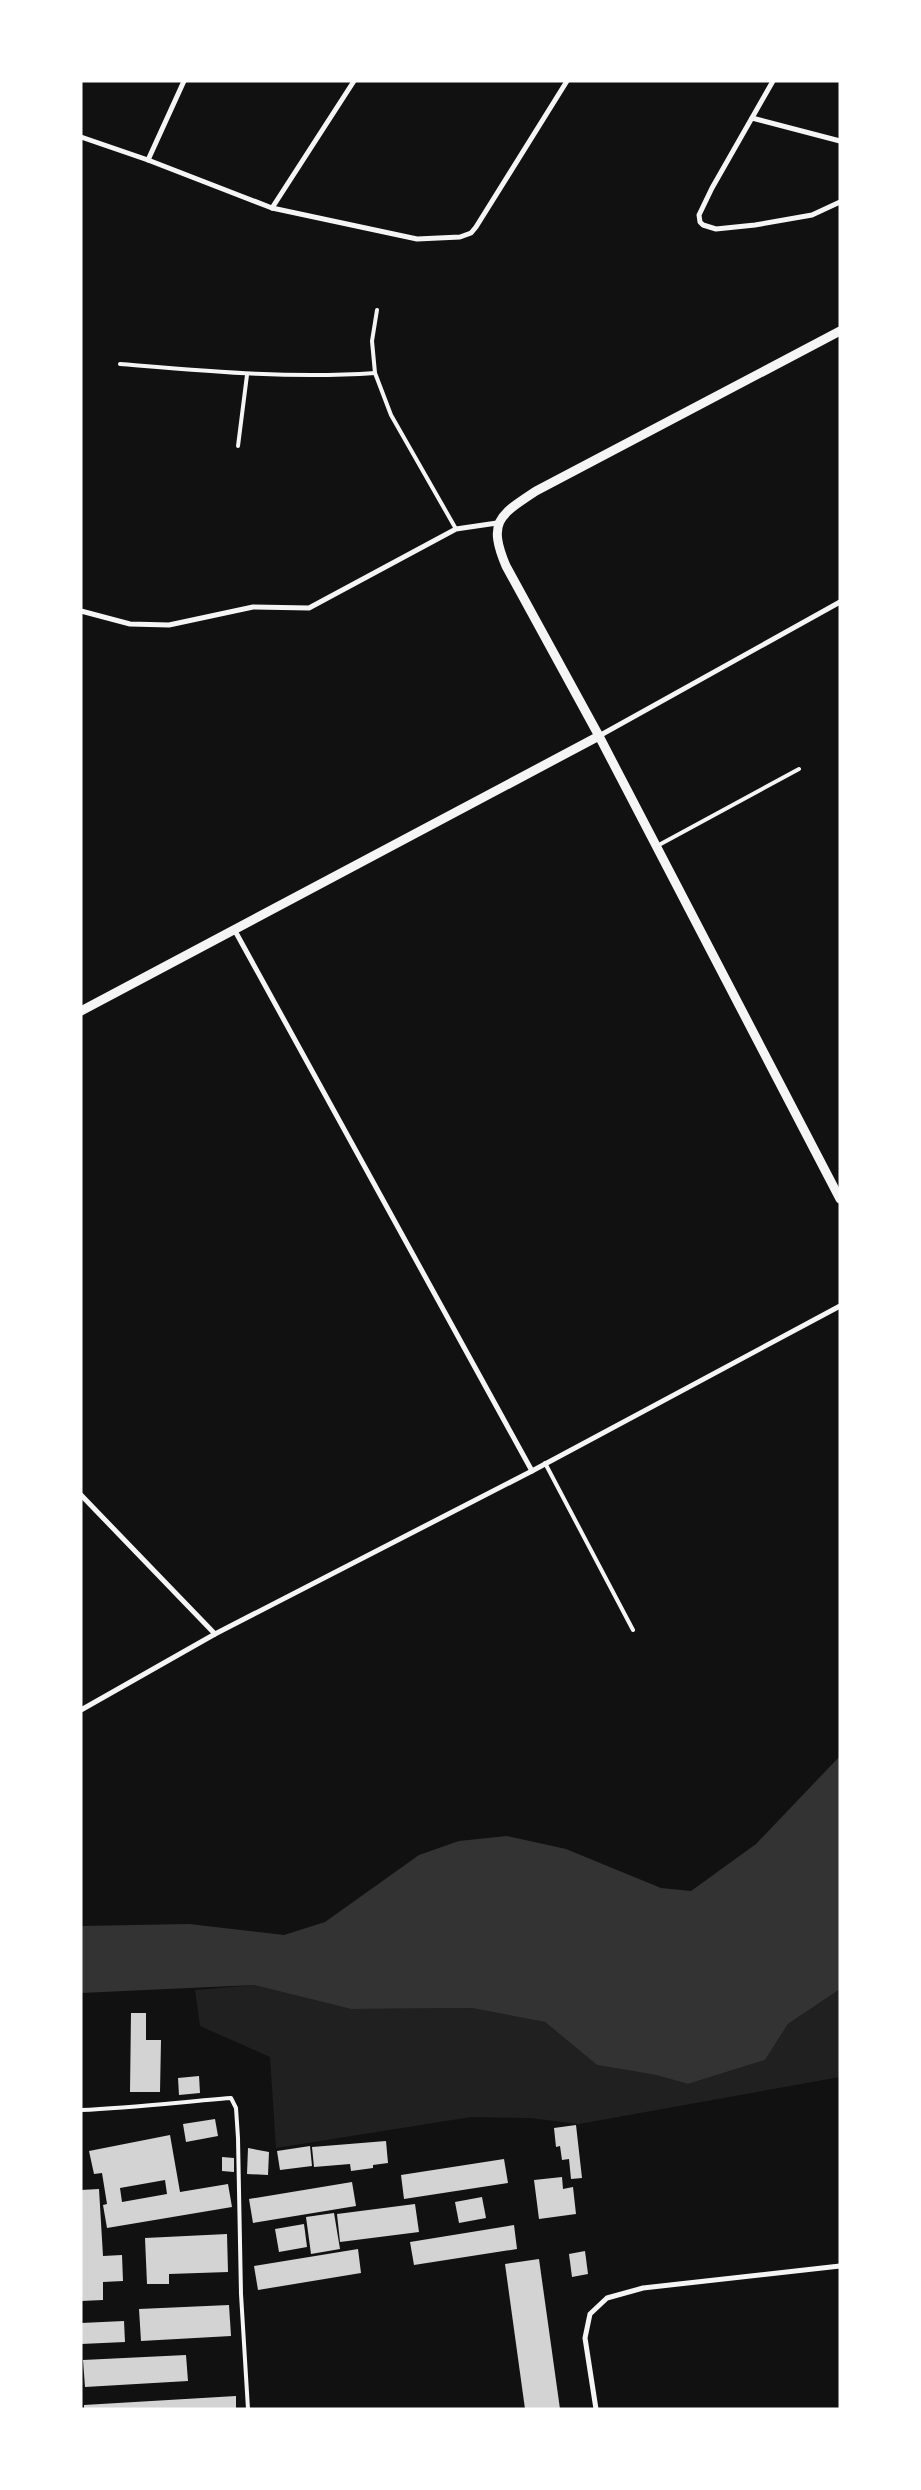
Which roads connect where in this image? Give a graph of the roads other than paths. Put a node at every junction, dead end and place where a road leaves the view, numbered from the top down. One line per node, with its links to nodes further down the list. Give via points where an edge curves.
1 (184, 81): 8 (street)
2 (354, 81): 10 (street)
3 (567, 81): 10 (street, via 471,233 450,238 418,238)
4 (773, 81): 5 (street)
5 (752, 118): 7 (street); 9 (street, via 699,215 703,225 716,229 755,225 812,214)
6 (81, 137): 8 (street)
7 (840, 141)
8 (148, 160): 10 (street)
9 (840, 202)
10 (272, 208)
11 (377, 310): 14 (lane, via 372,341)
12 (840, 331): 17 (street, via 536,491 508,510)
13 (120, 364): 15 (lane)
14 (375, 373): 15 (lane); 18 (lane, via 391,415)
15 (248, 375): 16 (lane)
16 (238, 446)
17 (497, 523): 18 (street); 21 (street, via 497,544 506,566)
18 (456, 529): 20 (street, via 309,608 253,607 169,626 130,624)
19 (840, 602): 21 (street)
20 (81, 611)
21 (599, 736): 23 (street); 24 (street)
22 (799, 769): 23 (lane)
23 (657, 846): 26 (street)
24 (234, 928): 25 (street); 29 (street)
25 (81, 1011)
26 (840, 1199)
27 (840, 1306): 28 (street)
28 (545, 1464): 29 (street); 31 (lane)
29 (532, 1471): 32 (street)
30 (81, 1495): 32 (street)
31 (634, 1630)
32 (215, 1634): 33 (street)
33 (81, 1710)
34 (81, 2110): 36 (lane, via 231,2098 236,2108 238,2138 241,2294)
35 (840, 2266): 37 (street, via 643,2288 608,2298 590,2314 585,2338)
36 (248, 2409)
37 (596, 2409)

